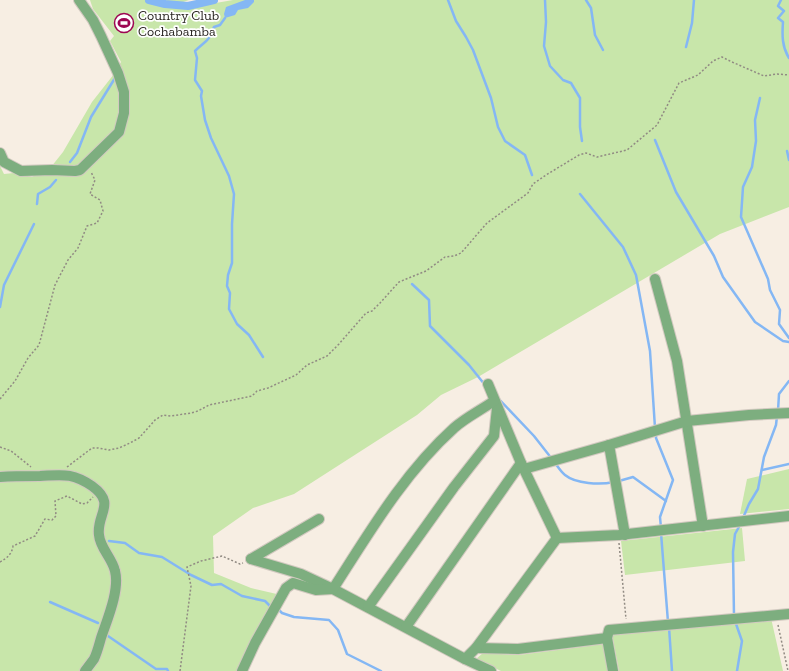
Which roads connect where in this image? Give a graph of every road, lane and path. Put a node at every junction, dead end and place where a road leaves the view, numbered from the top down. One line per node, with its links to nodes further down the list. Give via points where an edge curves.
1 (79, 0): 4 (street, via 101,36 124,92 124,113 119,132)
2 (789, 75): 14 (path, via 764,76 722,57 714,61 698,74 679,83 657,125 627,150 597,156 586,153 579,155 546,175 533,184 528,193 487,223 461,253 445,257 426,271 399,282 326,356 307,365 296,375 257,391 252,396 209,405 191,413 163,415 155,420 140,438 119,448 92,448 70,463)
3 (0, 153): 4 (street, via 4,162 21,171 75,171)
4 (86, 164): 7 (path, via 95,180 90,194 100,200 103,211 97,223 87,226 78,248 68,260 55,285 40,345)
5 (655, 279): 10 (street, via 677,361)
6 (488, 384): 8 (street)
7 (0, 399)
8 (496, 405): 13 (street); 25 (street, via 455,428 419,464 386,508); 26 (street, via 494,436)
9 (789, 413): 10 (street)
10 (686, 421): 11 (street); 20 (street)
11 (609, 445): 13 (street); 21 (street)
12 (0, 447): 15 (path, via 11,451)
13 (523, 466): 22 (street); 29 (street)
14 (61, 474): 15 (street); 17 (street, via 80,479)
15 (41, 476): 16 (street)
16 (0, 477)
17 (98, 491): 24 (path, via 87,503 82,504 67,496 55,501 56,516 52,520 45,519 35,536 13,546 13,551); 34 (street, via 105,506 98,530 99,537 116,572 115,588 94,658)
18 (789, 516): 20 (street)
19 (319, 519): 23 (street)
20 (703, 526): 21 (street)
21 (622, 535): 22 (street); 30 (path)
22 (557, 538): 32 (street)
23 (251, 559): 25 (street, via 301,574); 35 (path, via 240,564 222,556 201,560 187,567 191,586)
24 (0, 562)
25 (333, 589): 26 (street); 36 (street, via 316,590 293,584 286,588)
26 (368, 607): 29 (street)
27 (789, 614): 28 (street)
28 (775, 615): 30 (street); 39 (path)
29 (406, 627): 33 (street)
30 (626, 628): 31 (street, via 609,630)
31 (607, 638): 32 (street, via 518,650); 38 (street)
32 (476, 648): 33 (street)
33 (465, 659): 37 (street)
34 (85, 671)
35 (180, 671)
36 (242, 671)
37 (491, 671)
38 (613, 671)
39 (788, 671)

